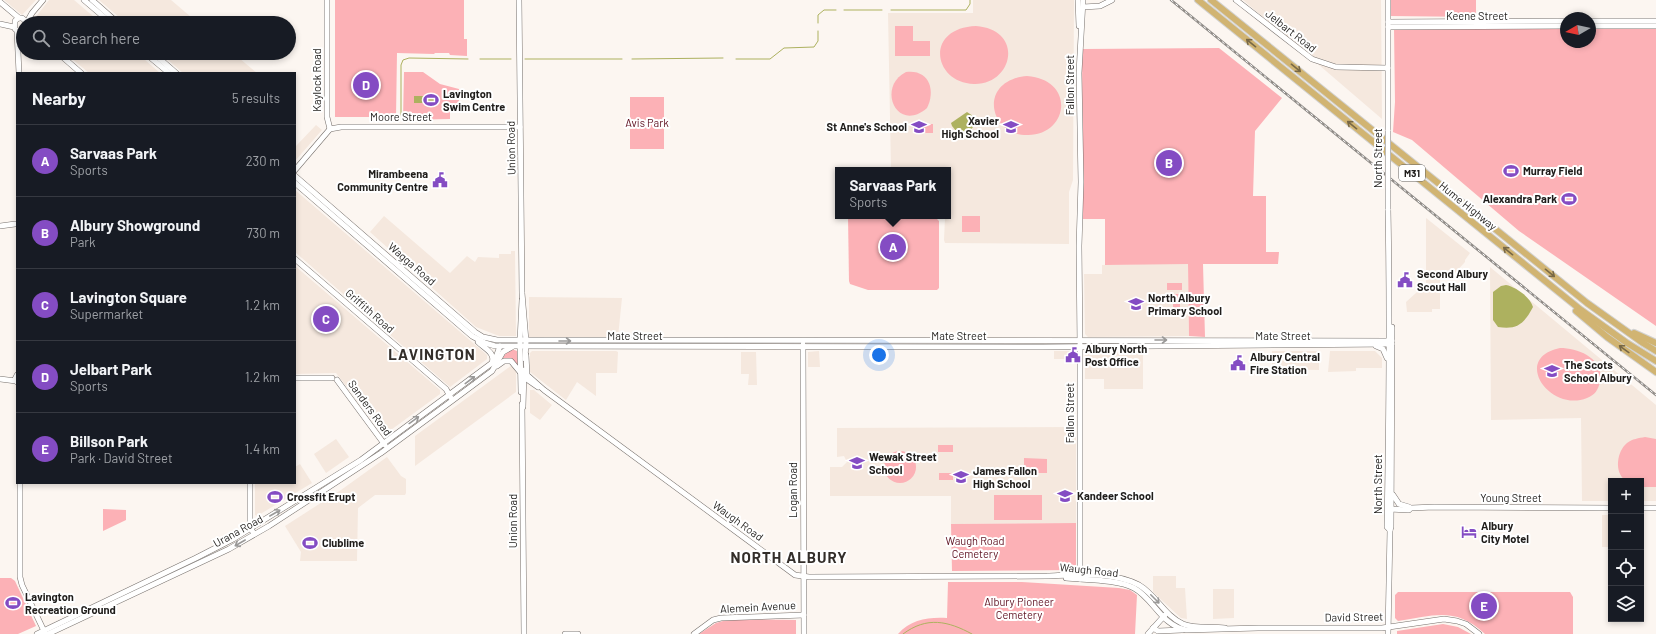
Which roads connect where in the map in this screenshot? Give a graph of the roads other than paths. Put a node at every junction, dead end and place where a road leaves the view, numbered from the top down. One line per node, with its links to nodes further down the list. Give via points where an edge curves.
1 (43, 0): 14 (main road)
2 (327, 0): 39 (main road, Kaylock Road, via 327,117)
3 (519, 0): 38 (main road, Union Road)
4 (1078, 0): 28 (main road)
5 (1083, 0): 13 (main road, Fallon Street)
6 (1112, 0): 13 (main road, via 1100,6)
7 (1198, 0): 47 (highway, Hume Highway / M31, one-way to 7)
8 (1211, 0): 49 (highway, Hume Highway / M31, one-way to 49)
9 (1236, 0): 33 (main road, Jelbart Road, via 1312,60 1336,67)
10 (1388, 0): 24 (main road, North Street)
11 (88, 1): 15 (main road); 16 (main road)
12 (0, 2): 17 (main road)
13 (1083, 7): 28 (main road, Fallon Street)
14 (29, 16)
15 (103, 16)
16 (108, 16)
17 (16, 19)
18 (1560, 21): 21 (main road, Keene Street)
19 (1596, 21): 20 (main road)
20 (1656, 21)
21 (1485, 23): 24 (main road, Keene Street); 25 (main road, Keene Street)
22 (1, 24): 23 (main road)
23 (16, 24)
24 (1388, 24): 33 (main road, North Street)
25 (1560, 26)
26 (1596, 26): 27 (main road)
27 (1656, 26)
28 (1081, 37): 56 (main road, Fallon Street)
29 (19, 60): 34 (main road)
30 (66, 60): 35 (main road)
31 (154, 60): 36 (main road)
32 (161, 60): 37 (main road)
33 (1388, 68): 52 (main road, North Street, bridge)
34 (19, 72)
35 (80, 72)
36 (168, 72)
37 (175, 72)
38 (520, 127): 39 (main road, Moore Street); 54 (main road, Union Road)
39 (330, 129): 40 (main road)
40 (296, 169)
41 (296, 177): 43 (main road, Wagga Road)
42 (296, 184): 43 (main road, Wagga Road)
43 (343, 221): 48 (main road, Wagga Road)
44 (16, 224): 45 (main road)
45 (3, 226)
46 (296, 260): 73 (main road, Griffith Road)
47 (1528, 267): 61 (highway, Hume Highway / M31, via 1581,310); 65 (highway, one-way to 47, via 1607,337)
48 (455, 318): 50 (main road, Wagga Road); 51 (main road, Wagga Road, via 481,336)
49 (1608, 318): 53 (highway); 59 (highway, Hume Highway / M31)
50 (472, 336): 58 (main road, Wagga Road, via 488,344); 62 (main road, via 492,355 493,361)
51 (507, 341): 54 (main road, Wagga Road); 58 (main road)
52 (1390, 343): 56 (main road, Mate Street, one-way to 52); 57 (main road, Mate Street); 63 (main road, North Street); 80 (main road, North Street)
53 (1656, 343)
54 (522, 344): 55 (main road, Mate Street); 58 (main road, Wagga Road); 60 (main road, Union Road); 64 (main road, Urana Road, via 503,352); 66 (main road, Union Road)
55 (803, 344): 56 (main road, Mate Street); 90 (main road, Logan Road)
56 (1080, 344): 57 (main road, Mate Street); 91 (main road, Fallon Street)
57 (1372, 345): 63 (main road, via 1384,351)
58 (500, 346): 62 (main road, Urana Road)
59 (1656, 351)
60 (526, 355): 66 (main road, Union Road); 72 (main road, Waugh Road, via 527,374)
61 (1656, 360)
62 (490, 365): 73 (main road, Urana Road, one-way to 62)
63 (1388, 369): 87 (main road, North Street)
64 (492, 371): 66 (main road, Waugh Road, via 509,360); 74 (main road, Urana Road)
65 (1656, 372)
66 (522, 375): 70 (main road, Waugh Road); 71 (main road, Union Road); 75 (main road, Union Road)
67 (16, 378): 69 (main road)
68 (296, 378): 76 (main road, Sanders Road, via 335,379)
69 (2, 379)
70 (535, 386): 71 (main road); 72 (main road, Waugh Road)
71 (524, 387): 75 (main road, Union Road)
72 (544, 390): 90 (main road, Waugh Road, via 792,573)
73 (450, 395): 74 (main road, Griffith Road); 76 (main road, Urana Road, one-way to 73)
74 (453, 400): 77 (main road, Urana Road)
75 (523, 407): 102 (main road, Union Road)
76 (383, 443): 77 (main road, Sanders Road); 81 (main road, Urana Road)
77 (387, 448): 82 (main road, Urana Road)
78 (20, 484): 100 (main road, via 21,581)
79 (250, 484): 88 (main road)
80 (1391, 490): 83 (main road, via 1397,502); 87 (main road, North Street)
81 (300, 498): 82 (main road); 88 (main road, Urana Road, one-way to 81)
82 (308, 500): 89 (main road, Urana Road)
83 (1410, 507): 84 (main road, Young Street); 87 (main road, Young Street)
84 (1608, 508)
85 (1644, 508): 86 (main road)
86 (1656, 508)
87 (1390, 509): 96 (main road, North Street)
88 (250, 527): 89 (main road); 92 (main road, Urana Road, via 222,545)
89 (254, 534): 92 (main road, Urana Road, one-way to 92, via 228,549)
90 (803, 576): 91 (main road, Waugh Road); 94 (main road, Logan Road)
91 (1080, 577): 93 (main road, Waugh Road, one-way to 93, via 1118,579 1137,584); 95 (main road, Waugh Road, via 1134,588)
92 (132, 591): 100 (main road, Urana Road)
93 (1168, 612): 95 (main road); 98 (main road, David Street, via 1184,624)
94 (804, 615): 105 (main road, Alemein Avenue, via 721,618); 106 (main road, Logan Road)
95 (1164, 617): 97 (main road); 99 (main road, David Street, via 1176,627)
96 (1389, 627): 98 (main road, David Street); 108 (main road, North Street); 109 (main road, David Street, via 1449,619 1466,624)
97 (1153, 628): 99 (main road, via 1158,631); 107 (main road)
98 (1226, 628): 99 (main road, David Street)
99 (1189, 630)
100 (46, 633): 101 (main road, Urana Road)
101 (37, 634)
102 (524, 634)
103 (564, 634): 104 (main road)
104 (578, 634)
105 (694, 634)
106 (804, 634)
107 (1148, 634)
108 (1388, 634)
109 (1479, 634)

